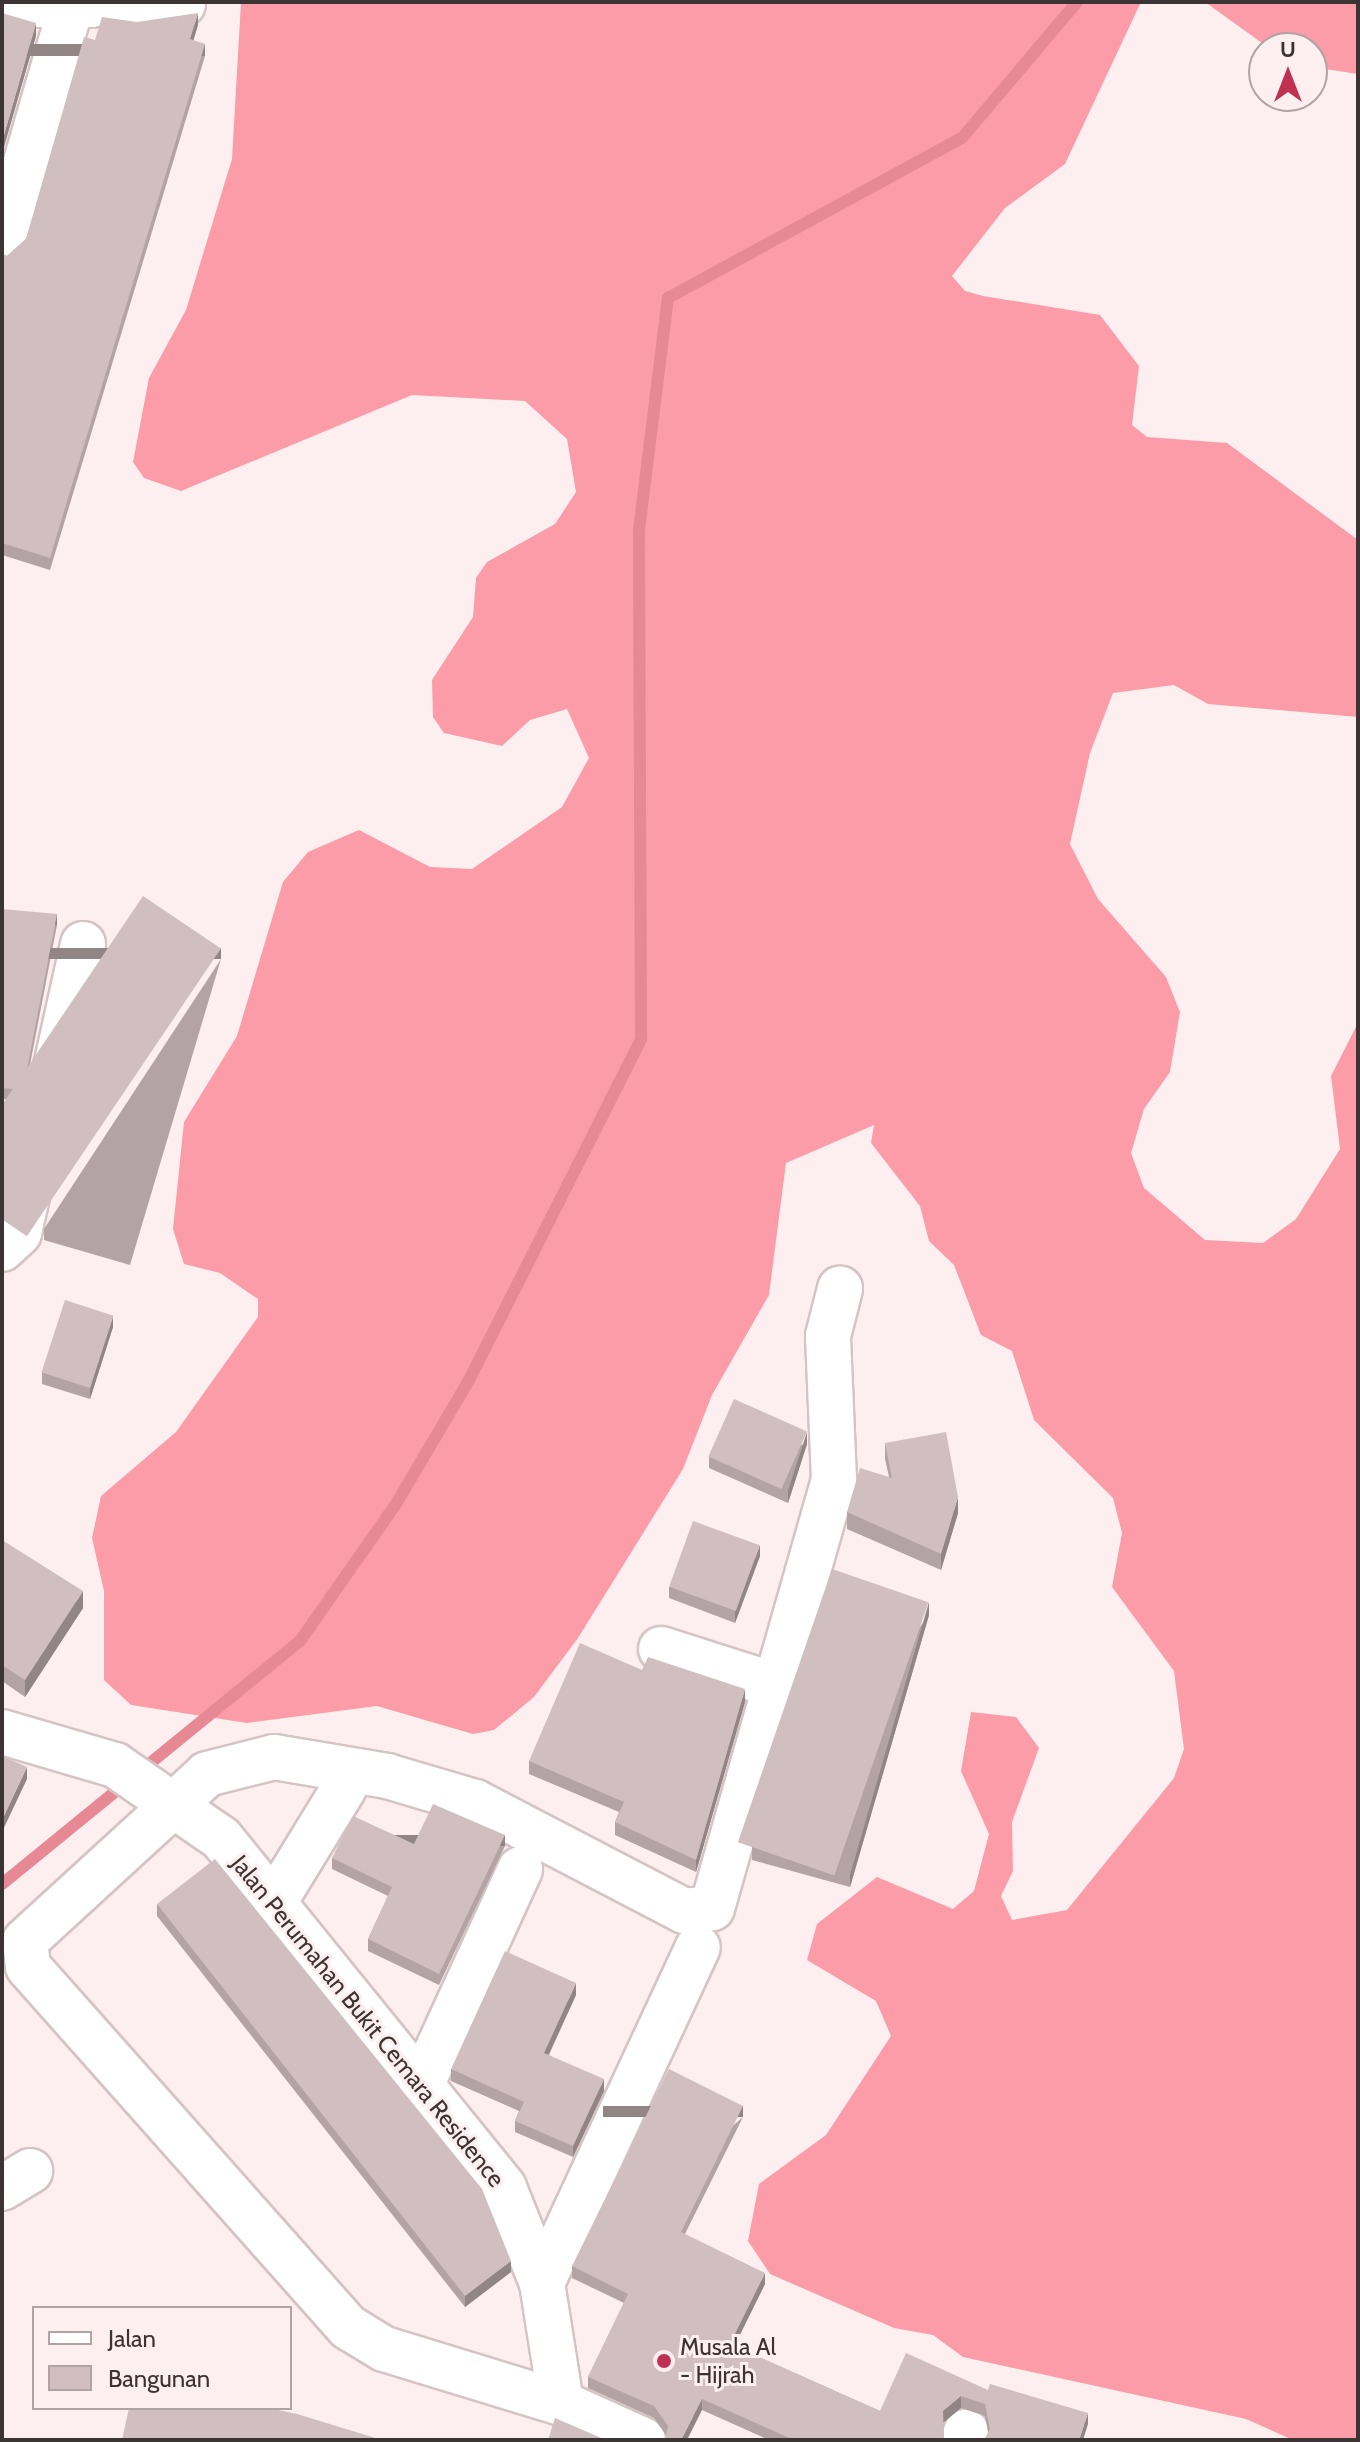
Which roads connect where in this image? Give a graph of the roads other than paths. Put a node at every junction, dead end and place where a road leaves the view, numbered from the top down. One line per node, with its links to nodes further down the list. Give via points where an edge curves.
1 (183, 4): 3 (street)
2 (2, 5): 3 (street)
3 (71, 6): 4 (street)
4 (2, 244)
5 (83, 944): 6 (street, via 19,1233)
6 (2, 1249)
7 (840, 1289): 9 (street, via 828,1336 834,1480)
8 (661, 1649): 9 (street)
9 (777, 1686): 11 (street, via 720,1892 704,1914 684,1911 475,1802 387,1776 274,1757)
10 (2, 1732): 11 (street, Jalan Perumahan Bukit Cemara Residence)
11 (144, 1785): 14 (street, Jalan Perumahan Bukit Cemara Residence, via 221,1838); 18 (street, via 25,1941 28,1966 348,2327 384,2349)
12 (344, 1788): 14 (street)
13 (520, 1869): 16 (street)
14 (273, 1904): 16 (street, Jalan Perumahan Bukit Cemara Residence)
15 (698, 1947): 17 (street)
16 (419, 2090): 17 (street, Jalan Perumahan Bukit Cemara Residence, via 504,2188)
17 (542, 2283): 18 (street, Jalan Perumahan Bukit Cemara Residence)
18 (561, 2403): 19 (street)
19 (643, 2440)

